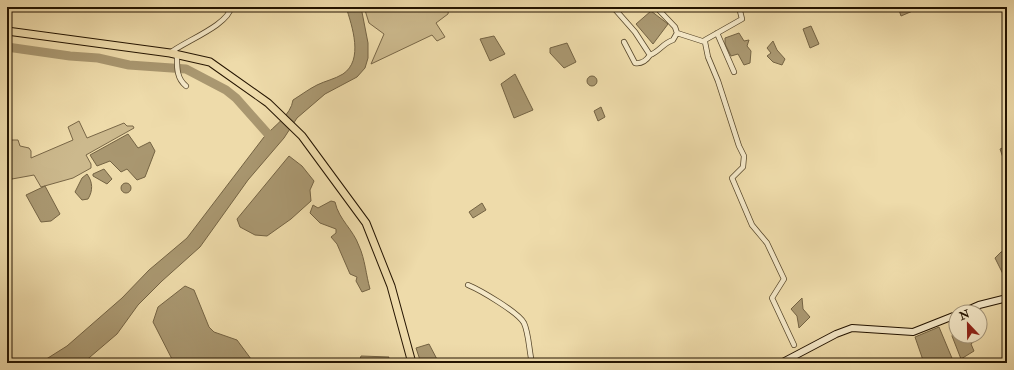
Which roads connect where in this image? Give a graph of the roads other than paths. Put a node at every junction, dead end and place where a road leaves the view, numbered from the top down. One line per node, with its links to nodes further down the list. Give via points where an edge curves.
1 (231, 7): 10 (street, via 229,13 217,24 181,44)
2 (613, 7): 11 (street, via 636,32)
3 (656, 7): 6 (street, via 675,27)
4 (740, 7): 7 (street, via 742,19)
5 (7, 31): 10 (highway)
6 (677, 33): 9 (street); 11 (street, via 673,40 667,42 657,53)
7 (717, 33): 9 (street); 12 (street)
8 (624, 42): 11 (street, via 635,63 640,64)
9 (705, 42): 18 (street, via 738,146 744,156 743,167 732,178 752,225 767,243 784,279 772,298)
10 (173, 53): 13 (street, via 180,81); 19 (highway, via 210,62 268,103 302,136 366,223 391,286)
11 (650, 55)
12 (734, 72)
13 (186, 86)
14 (468, 285): 20 (street, via 518,316 524,324)
15 (1007, 298): 16 (main road)
16 (983, 304)
17 (948, 318): 21 (main road, via 913,332 852,328)
18 (794, 345)
19 (412, 363)
20 (532, 363)
21 (781, 363)

